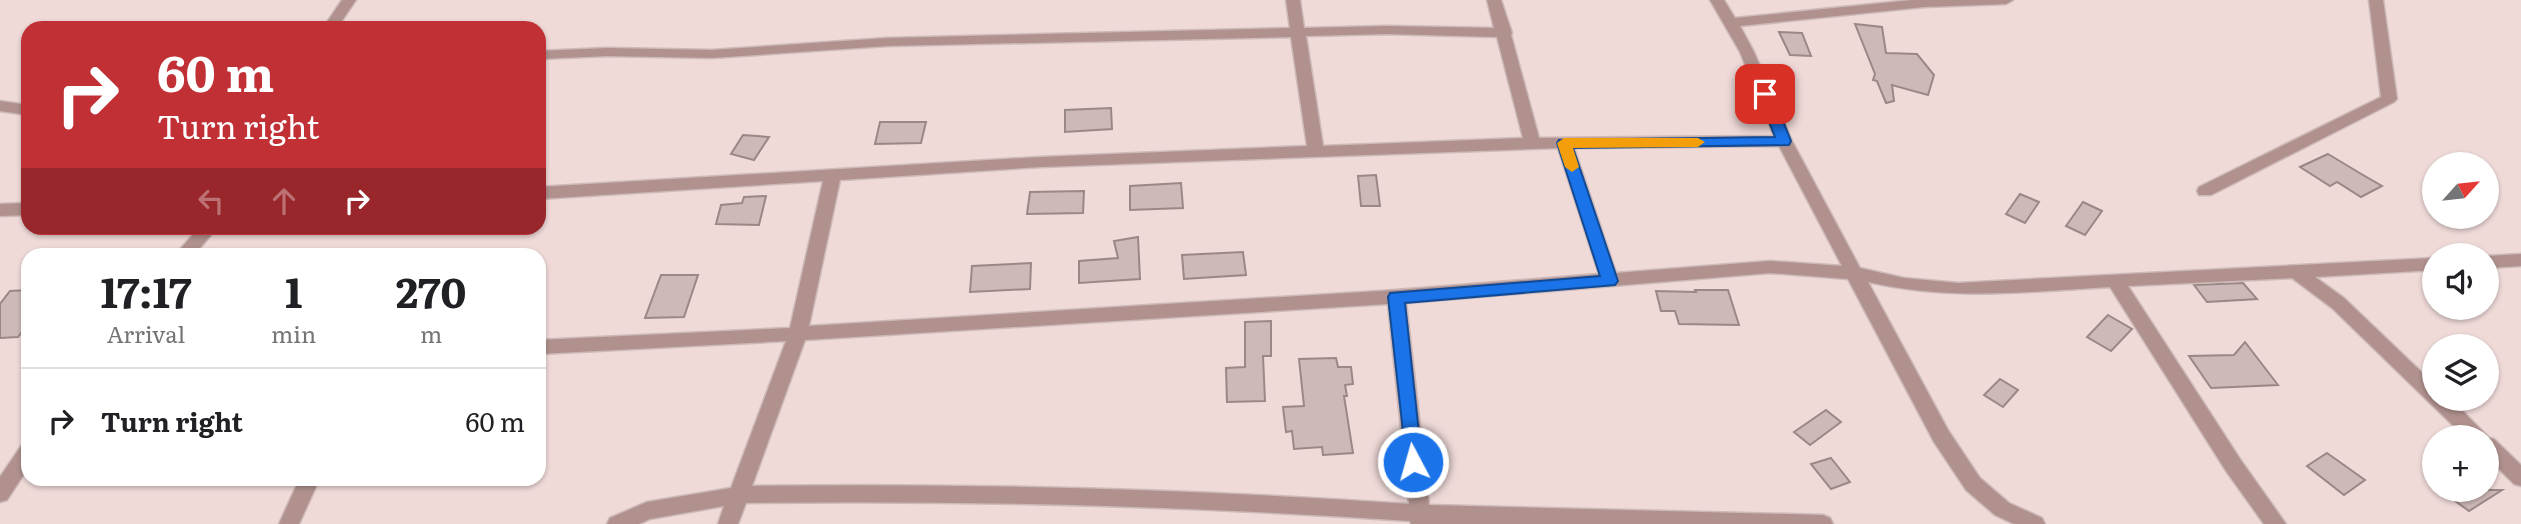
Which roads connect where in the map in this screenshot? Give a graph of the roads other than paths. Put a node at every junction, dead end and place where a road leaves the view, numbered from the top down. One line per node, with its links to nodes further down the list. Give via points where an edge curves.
1 (349, 0): 8 (street)
2 (1293, 0): 10 (street)
3 (1494, 0): 11 (street)
4 (1717, 0): 9 (street)
5 (2006, 0): 7 (street)
6 (2376, 0): 20 (street, via 2389,99)
7 (1973, 1): 9 (street)
8 (335, 21)
9 (1731, 23): 15 (street)
10 (1298, 33): 11 (street); 12 (street, via 887,42 712,54); 18 (street)
11 (1505, 33): 17 (street)
12 (546, 55)
13 (0, 106): 14 (street)
14 (21, 109)
15 (1784, 141): 16 (street); 30 (street)
16 (1564, 143): 17 (street); 31 (street)
17 (1532, 144): 18 (street)
18 (1316, 151): 19 (street)
19 (833, 174): 21 (street); 34 (street)
20 (2205, 191)
21 (546, 193)
22 (0, 209): 23 (street)
23 (21, 209)
24 (202, 235): 25 (street)
25 (189, 248)
26 (2521, 260): 27 (street)
27 (2499, 261)
28 (2422, 265): 29 (street)
29 (2295, 271): 32 (street); 36 (street, via 2338,303)
30 (1855, 273): 31 (street, via 1770,267); 32 (street, via 1903,284 1958,289); 50 (street, via 1941,436 1973,484 2002,509)
31 (1610, 281): 33 (street)
32 (2115, 281): 51 (street)
33 (1396, 297): 34 (street); 45 (street)
34 (798, 334): 35 (street); 44 (street)
35 (546, 347)
36 (2422, 384)
37 (2451, 411): 38 (street)
38 (2466, 425)
39 (2499, 457): 41 (street)
40 (21, 462): 43 (street)
41 (2521, 478)
42 (306, 486): 46 (street)
43 (0, 494)
44 (737, 495): 45 (street, via 925,492 1228,500); 47 (street, via 659,508); 48 (street)
45 (1420, 518): 49 (street)
46 (289, 524)
47 (617, 524)
48 (728, 524)
49 (1823, 524)
50 (2035, 524)
51 (2276, 524)

